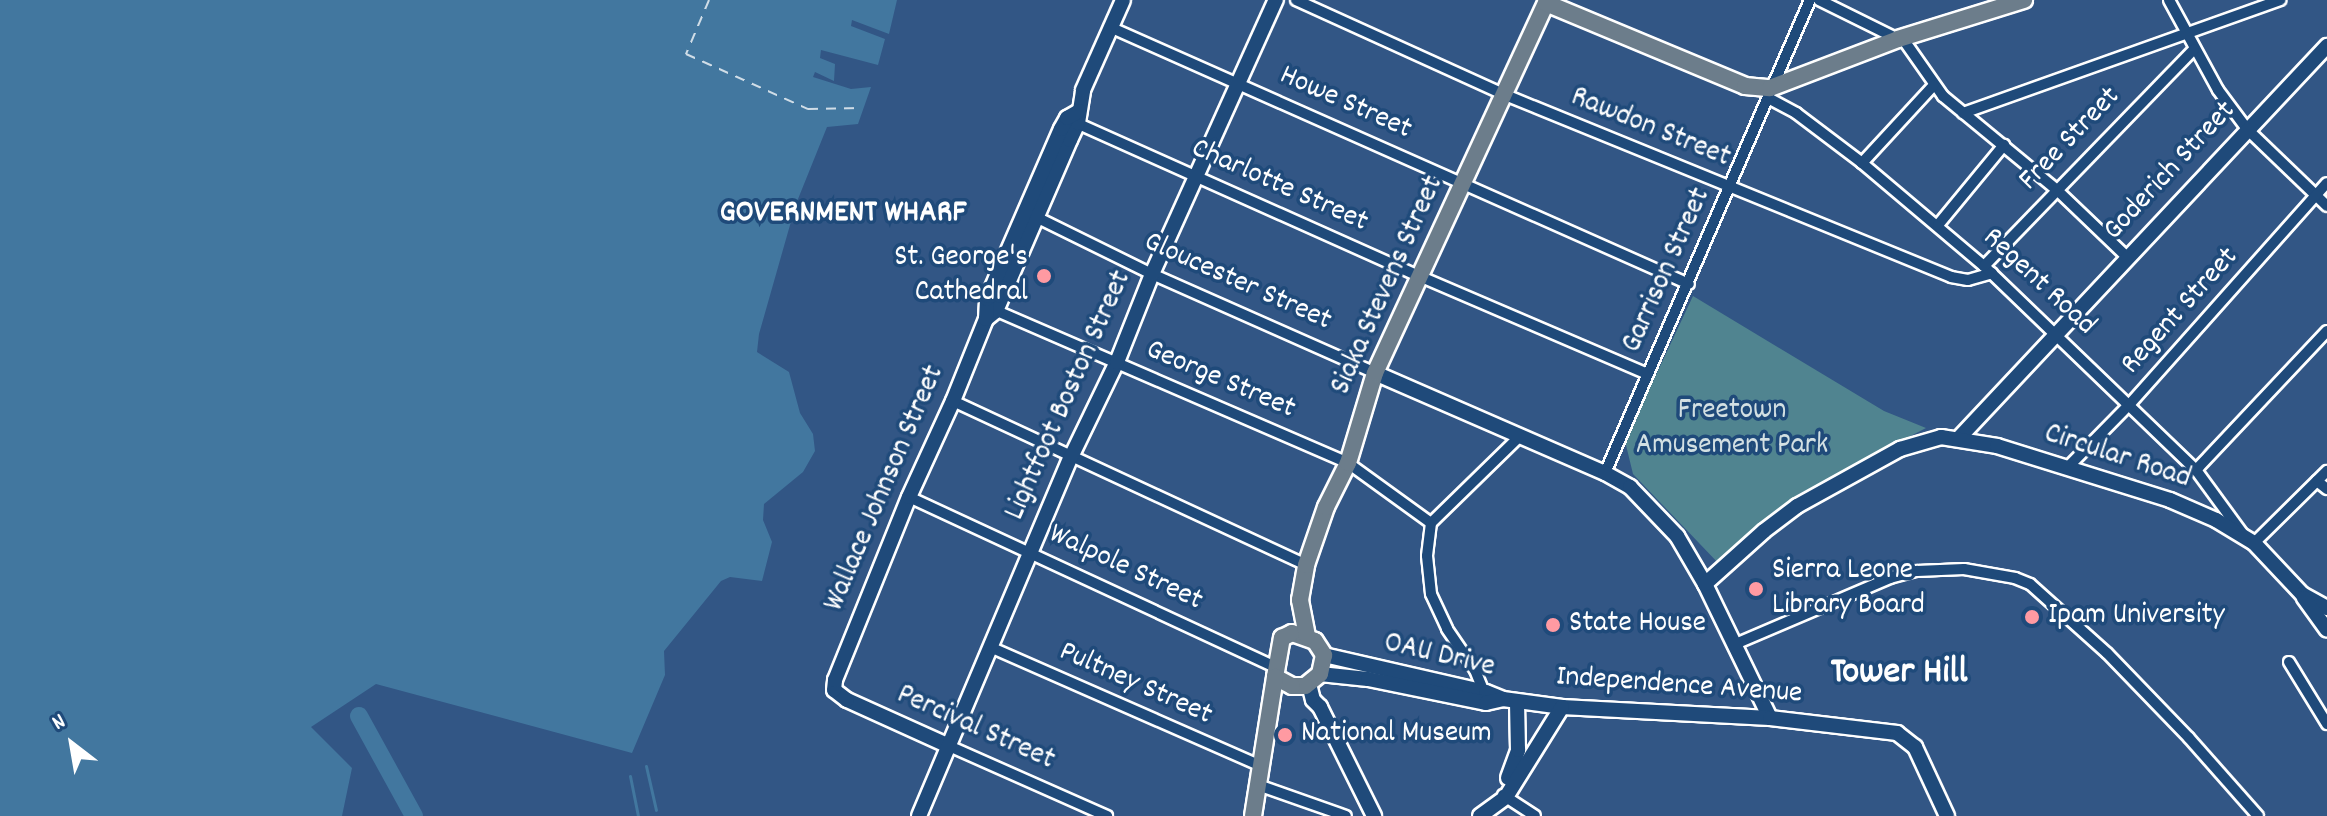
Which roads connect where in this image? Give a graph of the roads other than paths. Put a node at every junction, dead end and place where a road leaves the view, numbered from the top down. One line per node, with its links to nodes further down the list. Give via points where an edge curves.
1 (1123, 0): 10 (main road, Wallace Johnson Street)
2 (1276, 0): 15 (main road, Lightfoot Boston Street)
3 (1296, 0): 17 (street, Rawdon Street)
4 (1810, 0): 18 (street, Garrison Street)
5 (1819, 0): 12 (street)
6 (2024, 0): 12 (main road)
7 (2169, 0): 11 (street)
8 (2281, 0): 11 (street)
9 (1544, 1): 17 (main road, Siaka Stevens Street); 18 (main road)
10 (1112, 28): 15 (street, Howe Street); 20 (main road, Wallace Johnson Street)
11 (2186, 35): 14 (street); 19 (street)
12 (1900, 39): 16 (street); 18 (main road)
13 (2327, 46): 21 (main road, Goderich Street)
14 (2194, 49): 21 (street); 28 (street, Free Street)
15 (1239, 83): 24 (main road, Lightfoot Boston Street); 26 (street, Howe Street)
16 (1933, 86): 19 (street); 23 (street)
17 (1503, 94): 26 (main road, Siaka Stevens Street); 27 (street, Rawdon Street)
18 (1770, 94): 23 (street, Regent Road); 27 (street, Garrison Street)
19 (1963, 113): 22 (street)
20 (1074, 117): 24 (street, Charlotte Street); 31 (main road, Wallace Johnson Street)
21 (2247, 129): 29 (street); 33 (main road, Goderich Street)
22 (2004, 145): 28 (street); 32 (street)
23 (1862, 163): 32 (street, Regent Road)
24 (1197, 177): 35 (main road, Lightfoot Boston Street); 36 (street, Charlotte Street)
25 (2327, 183): 29 (street, Regent Street)
26 (1464, 184): 36 (main road, Siaka Stevens Street); 37 (street, Howe Street)
27 (1731, 188): 34 (street, Rawdon Street, via 1951,277 1968,280); 37 (street, Garrison Street)
28 (2057, 190): 33 (street); 34 (street, Free Street)
29 (2316, 196): 30 (street); 45 (street, Regent Street)
30 (2327, 206)
31 (1032, 215): 35 (street, Gloucester Street); 38 (main road, Wallace Johnson Street)
32 (1938, 225): 34 (street, Regent Road)
33 (2127, 257): 40 (main road, Goderich Street)
34 (1988, 270): 40 (street, Regent Road)
35 (1152, 274): 41 (main road, Lightfoot Boston Street); 42 (street, Gloucester Street)
36 (1419, 276): 42 (main road, Siaka Stevens Street); 43 (street, Charlotte Street)
37 (1689, 284): 43 (street, Garrison Street)
38 (989, 312): 41 (street, George Street); 44 (main road, Wallace Johnson Street)
39 (2327, 331): 51 (street)
40 (2055, 333): 45 (street, Regent Road); 47 (main road, Goderich Street)
41 (1117, 362): 48 (main road, Lightfoot Boston Street); 49 (street, George Street)
42 (1375, 373): 46 (main road, Gloucester Street); 49 (main road, Siaka Stevens Street)
43 (1648, 374): 53 (street, Garrison Street)
44 (953, 401): 48 (street); 56 (main road, Wallace Johnson Street)
45 (2129, 405): 50 (street, Regent Street); 51 (street, Regent Road)
46 (1518, 438): 53 (main road, Gloucester Street); 57 (street)
47 (1959, 438): 50 (main road, Circular Road); 61 (main road, Circular Road, via 1921,440 1833,484 1764,531)
48 (1071, 457): 59 (main road, Lightfoot Boston Street); 60 (street)
49 (1348, 463): 57 (street, George Street); 60 (main road, Siaka Stevens Street)
50 (2066, 469): 58 (main road, Circular Road, via 2170,500)
51 (2196, 470): 58 (street, Regent Road)
52 (2327, 471): 54 (street)
53 (1605, 473): 61 (main road, Gloucester Street, via 1652,507 1677,536)
54 (2317, 481): 55 (street); 58 (street)
55 (2327, 489)
56 (909, 497): 59 (street, Walpole Street); 73 (main road, Wallace Johnson Street)
57 (1431, 523): 75 (street, via 1431,594)
58 (2248, 539): 62 (main road, Regent Road)
59 (1031, 551): 69 (main road, Lightfoot Boston Street); 72 (street, Walpole Street)
60 (1306, 565): 63 (main road, Siaka Stevens Street)
61 (1705, 584): 68 (main road, Gloucester Street)
62 (2302, 594): 64 (main road, Regent Road); 65 (main road)
63 (1300, 600): 66 (main road, Siaka Stevens Street); 67 (main road, Siaka Stevens Street)
64 (2327, 608)
65 (2327, 630)
66 (1307, 636): 67 (main road, via 1292,633); 70 (main road)
67 (1282, 638): 72 (main road)
68 (1733, 645): 78 (main road, Gloucester Street); 93 (street, via 1917,571 1964,569 2015,578 2030,584 2107,653)
69 (990, 647): 81 (main road, Lightfoot Boston Street); 82 (street, Pultney Street)
70 (1324, 655): 74 (main road); 75 (main road, OAU Drive)
71 (2289, 662): 80 (street)
72 (1276, 672): 74 (main road); 79 (main road)
73 (835, 680): 81 (main road, Percival Street, via 834,690 847,700)
74 (1306, 683): 75 (main road, OAU Drive, via 1368,679); 79 (main road); 89 (main road, via 1305,702 1320,707)
75 (1486, 697): 76 (main road, OAU Drive)
76 (1510, 700): 77 (main road, Independence Avenue); 84 (main road, via 1518,750)
77 (1562, 707): 78 (main road, Independence Avenue); 84 (main road)
78 (1770, 718): 92 (main road, Independence Avenue, via 1897,733 1915,747)
79 (1267, 719): 82 (main road)
80 (2327, 724)
81 (949, 746): 85 (main road, Lightfoot Boston Street); 86 (street, Percival Street)
82 (1261, 766): 83 (main road)
83 (1258, 785): 87 (main road); 88 (street)
84 (1503, 797): 90 (main road); 91 (street)
85 (919, 816)
86 (1107, 816)
87 (1253, 816)
88 (1346, 816)
89 (1374, 816)
90 (1480, 816)
91 (1535, 816)
92 (1947, 816)
93 (2258, 816)

